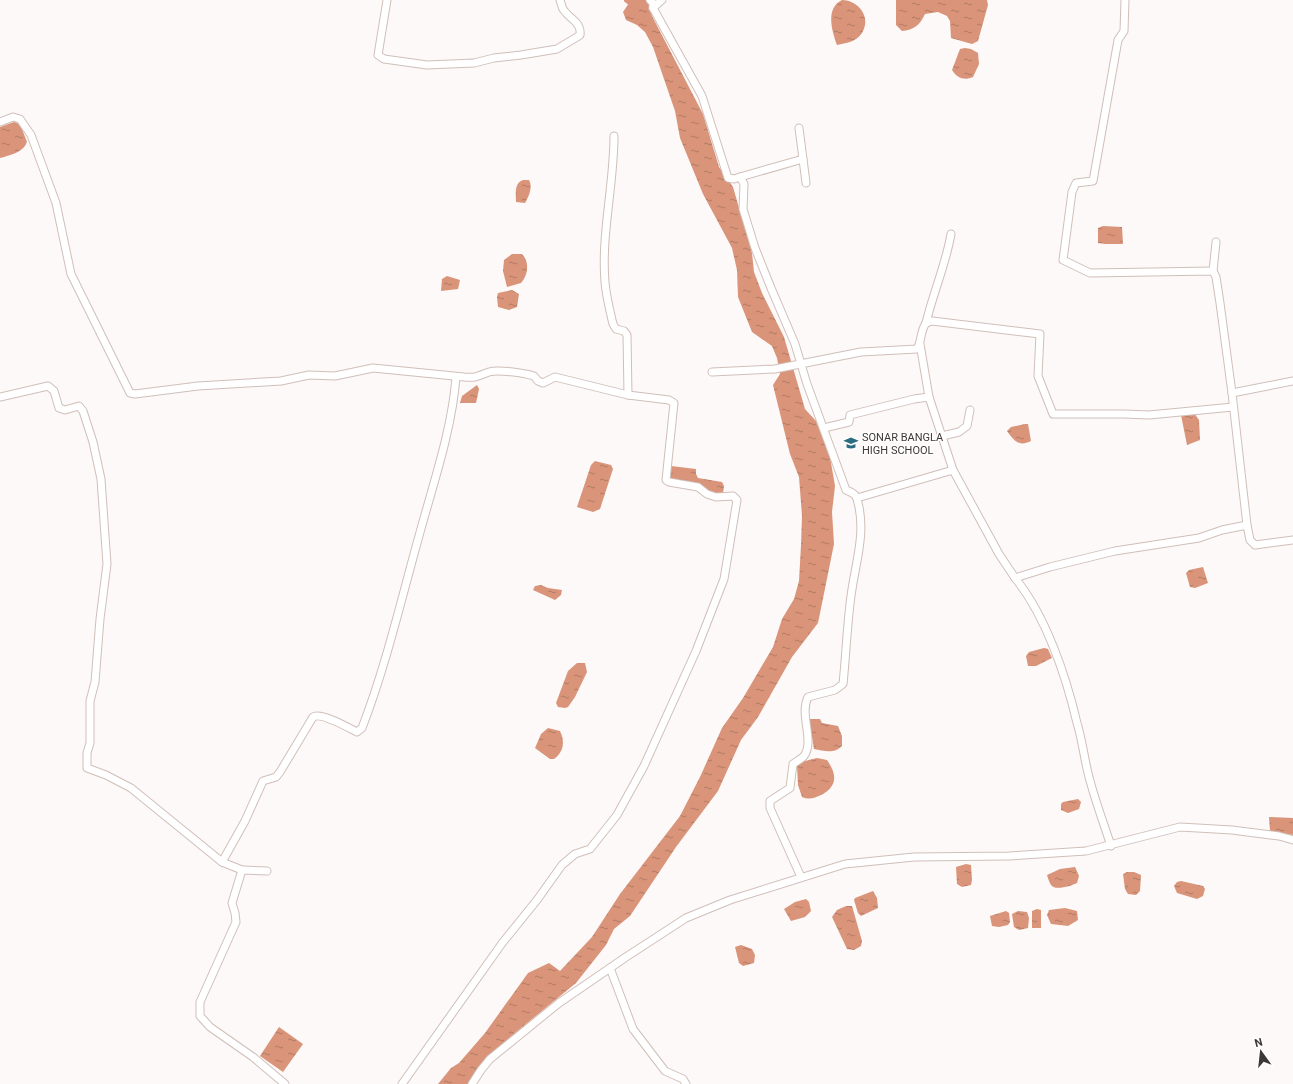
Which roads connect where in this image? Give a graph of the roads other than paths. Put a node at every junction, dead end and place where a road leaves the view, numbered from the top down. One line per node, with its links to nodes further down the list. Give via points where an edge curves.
1 (387, 0): 2 (street, via 378,55 384,59 427,65 474,63 556,49 580,35 581,31 563,9)
2 (560, 0)
3 (662, 0): 5 (street)
4 (1125, 0): 14 (street, via 1124,31 1116,47 1093,181 1076,183 1072,192 1063,260 1090,273)
5 (652, 3): 10 (street, via 702,96 728,178)
6 (0, 122): 19 (street, via 13,117 20,119 31,135 56,202 71,274 130,392 135,394 198,386 281,381 309,375 335,376 373,368)
7 (799, 128): 9 (street)
8 (614, 136): 22 (street, via 605,282 613,324 616,329 624,331 627,335)
9 (803, 159): 10 (street); 11 (street)
10 (740, 177): 17 (street, via 744,184 744,209 755,248)
11 (806, 184)
12 (951, 234): 15 (street, via 948,252)
13 (1216, 242): 14 (street)
14 (1212, 271): 21 (street, via 1216,277)
15 (926, 322): 16 (street); 25 (street, via 932,320 1040,334 1038,376 1053,414 1150,415)
16 (920, 344): 17 (street, via 916,349 861,352); 24 (street)
17 (799, 364): 18 (street, via 775,369); 27 (street)
18 (712, 372)
19 (456, 377): 22 (street, via 478,378 490,372 526,374 543,383 555,378); 36 (street, via 455,396 435,479 378,682 362,728 357,732 342,724 318,716 313,717 280,772 276,777 264,781)
20 (1293, 381): 21 (street)
21 (1232, 393): 25 (street)
22 (628, 395): 42 (street, via 669,400 674,403 666,480 698,487 716,497 733,496 737,500 724,579 696,651 644,766 617,815 590,849 575,854 562,865 503,942)
23 (0, 397): 36 (street, via 51,387 59,408 81,408 98,464 107,564 95,682 90,701 87,768 131,788)
24 (929, 397): 27 (street, via 914,398 850,415 849,422); 28 (street)
25 (1233, 406): 31 (street)
26 (970, 410): 28 (street, via 967,426 959,432)
27 (824, 428): 30 (street, via 846,490)
28 (942, 436): 29 (street)
29 (953, 470): 30 (street); 33 (street)
30 (857, 498): 39 (street, via 860,547 850,597 843,684 835,690 808,697 805,714 808,746 804,756 793,764 790,788 770,801 770,808)
31 (1247, 525): 32 (street, via 1250,540 1255,545); 33 (street, via 1199,538 1100,554)
32 (1293, 540)
33 (1015, 578): 35 (street, via 1028,594 1066,684 1088,774)
34 (1293, 840): 35 (street, via 1247,832 1180,827)
35 (1111, 846): 39 (street, via 1086,851 1009,856 914,857 845,864)
36 (222, 862): 37 (street)
37 (242, 870): 38 (street); 41 (street, via 232,903 236,922 200,1002 200,1016 210,1027 253,1056)
38 (267, 871)
39 (801, 877): 40 (street, via 730,900 686,918)
40 (610, 968): 43 (street, via 559,1004 490,1059); 44 (street, via 633,1029 665,1071 683,1079)
41 (285, 1084)
42 (402, 1084)
43 (472, 1084)
44 (686, 1084)

